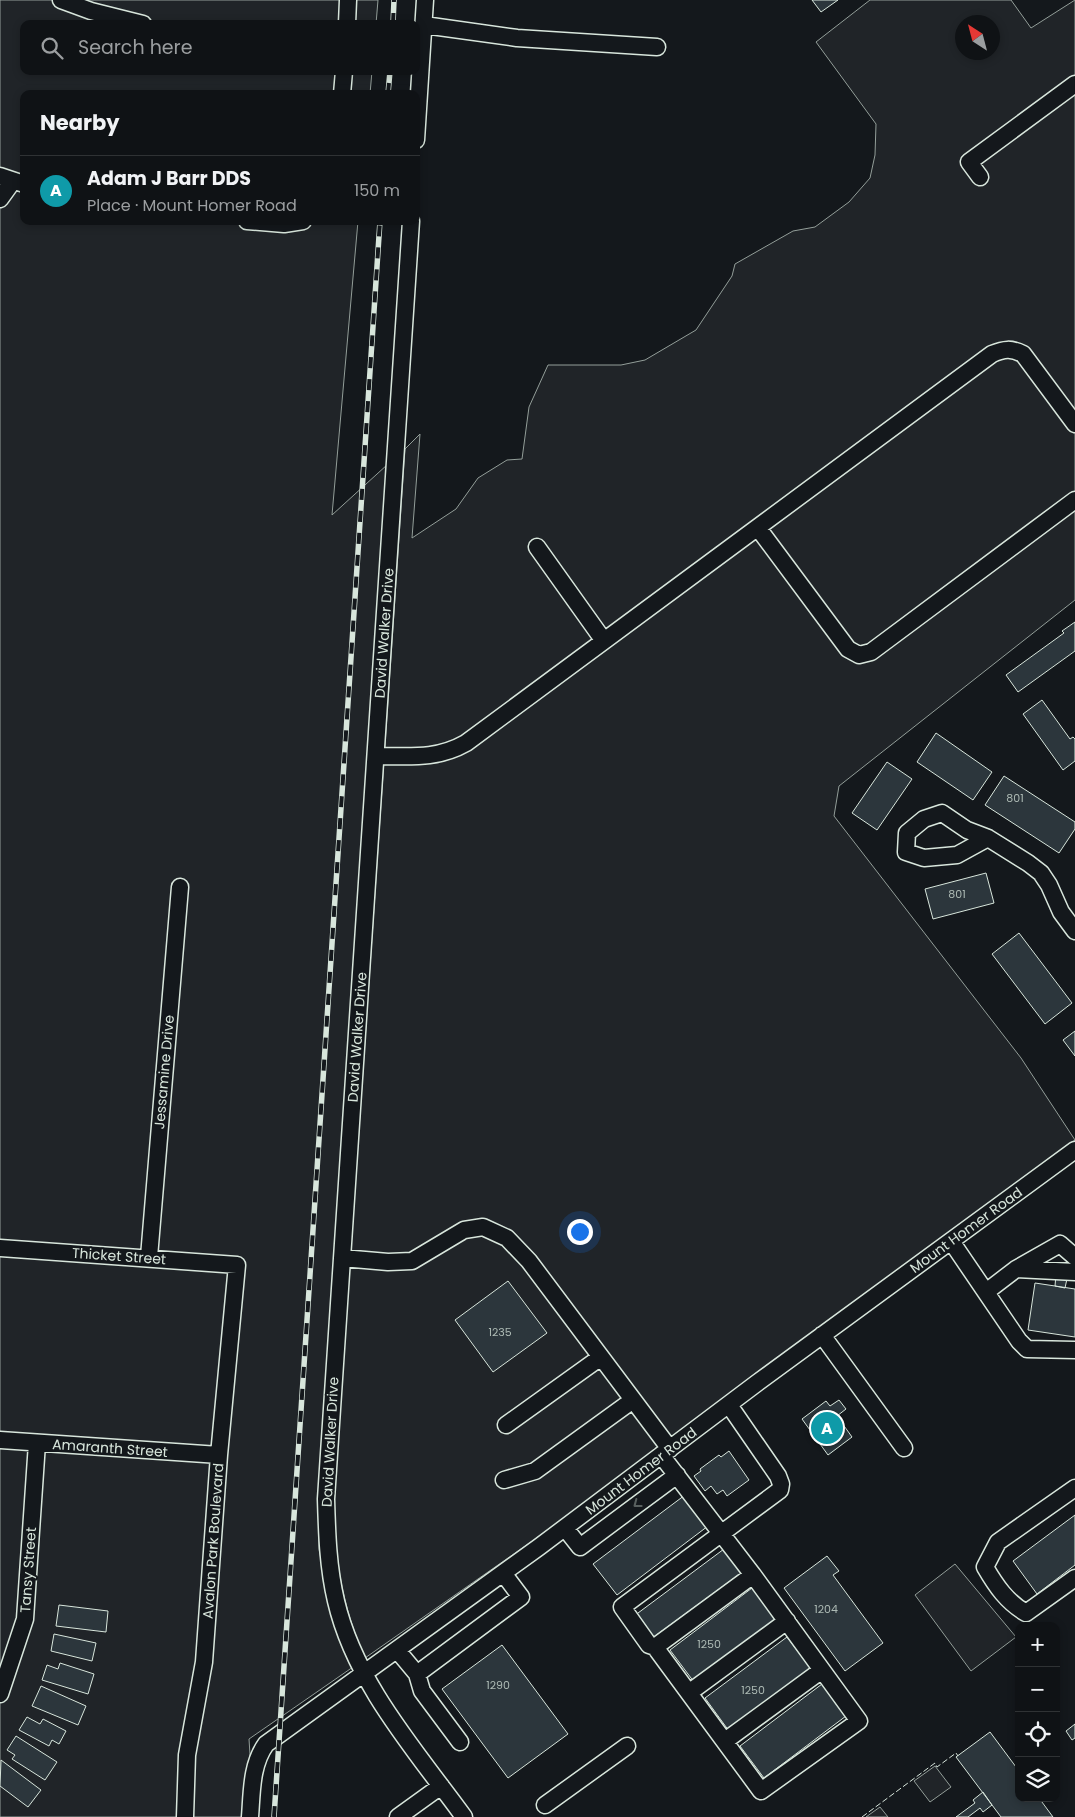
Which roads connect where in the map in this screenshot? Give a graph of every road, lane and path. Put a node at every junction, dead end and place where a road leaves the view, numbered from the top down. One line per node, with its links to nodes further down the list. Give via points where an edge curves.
1 (61, 0): 4 (street)
2 (348, 0): 5 (street)
3 (425, 0): 6 (street)
4 (127, 20)
5 (347, 20)
6 (424, 25): 7 (street, via 517,38); 11 (street)
7 (657, 47)
8 (344, 75): 10 (street)
9 (1073, 89): 12 (street, via 969,162)
10 (342, 90)
11 (419, 90)
12 (980, 177)
13 (12, 180): 14 (street)
14 (0, 199)
15 (411, 225): 21 (street, David Walker Drive)
16 (1075, 424): 18 (street, via 1023,354 1004,349 992,354)
17 (1075, 500): 18 (street, via 871,652 859,655 848,649)
18 (758, 528): 20 (street)
19 (537, 547): 20 (street)
20 (604, 641): 21 (street, via 450,752 435,756)
21 (376, 756): 30 (street, David Walker Drive)
22 (988, 838): 24 (street, via 1041,873)
23 (180, 887): 28 (street, Jessamine Drive)
24 (1075, 931)
25 (1075, 1150): 26 (street, Mount Homer Road)
26 (951, 1241): 34 (street); 35 (street, Mount Homer Road)
27 (0, 1248): 28 (street, Thicket Street)
28 (149, 1257): 31 (street, Thicket Street)
29 (1075, 1257): 32 (street, via 1060,1244)
30 (342, 1258): 37 (street, via 412,1261 464,1230 483,1227 507,1238 529,1261); 58 (street, David Walker Drive, via 326,1499 327,1550 336,1603)
31 (237, 1265): 45 (street, Avalon Park Boulevard)
32 (1016, 1269): 33 (street); 34 (street)
33 (1075, 1272)
34 (986, 1292): 36 (street, via 1027,1349)
35 (822, 1335): 39 (street, Mount Homer Road); 43 (street)
36 (1075, 1350)
37 (601, 1357): 38 (street); 40 (street)
38 (633, 1400): 44 (street); 47 (street, via 535,1471)
39 (729, 1405): 44 (street, Mount Homer Road); 50 (street, via 781,1484 775,1493)
40 (506, 1425)
41 (0, 1440): 42 (street, Amaranth Street)
42 (38, 1442): 45 (street, Amaranth Street); 61 (street, Tansy Street, via 25,1619)
43 (904, 1448)
44 (665, 1452): 46 (street); 49 (street, Mount Homer Road)
45 (219, 1455): 67 (street, Avalon Park Boulevard, via 204,1662 187,1755)
46 (677, 1475): 49 (street, one-way to 49, via 580,1547); 50 (street)
47 (504, 1480)
48 (1075, 1488): 53 (street, via 998,1542 985,1568 1013,1605 1026,1613)
49 (565, 1528): 51 (street, Mount Homer Road)
50 (721, 1533): 52 (street); 55 (street, via 622,1607 649,1645)
51 (503, 1573): 56 (street, Mount Homer Road); 59 (street, via 521,1597)
52 (753, 1575): 54 (street); 55 (street)
53 (1075, 1578)
54 (787, 1621): 57 (street); 60 (street)
55 (655, 1646): 60 (street)
56 (397, 1650): 58 (street, Mount Homer Road); 59 (street)
57 (822, 1670): 62 (street); 62 (street, via 859,1721 761,1791)
58 (364, 1673): 65 (street, David Walker Drive); 68 (street, Mount Homer Road, via 266,1744 255,1764)
59 (417, 1674): 63 (street, via 422,1691)
60 (690, 1692): 62 (street)
61 (0, 1694)
62 (725, 1740)
63 (460, 1742)
64 (626, 1746): 66 (street)
65 (441, 1786): 69 (street); 70 (street, David Walker Drive)
66 (545, 1805)
67 (185, 1817)
68 (250, 1817)
69 (398, 1817)
70 (464, 1817)

